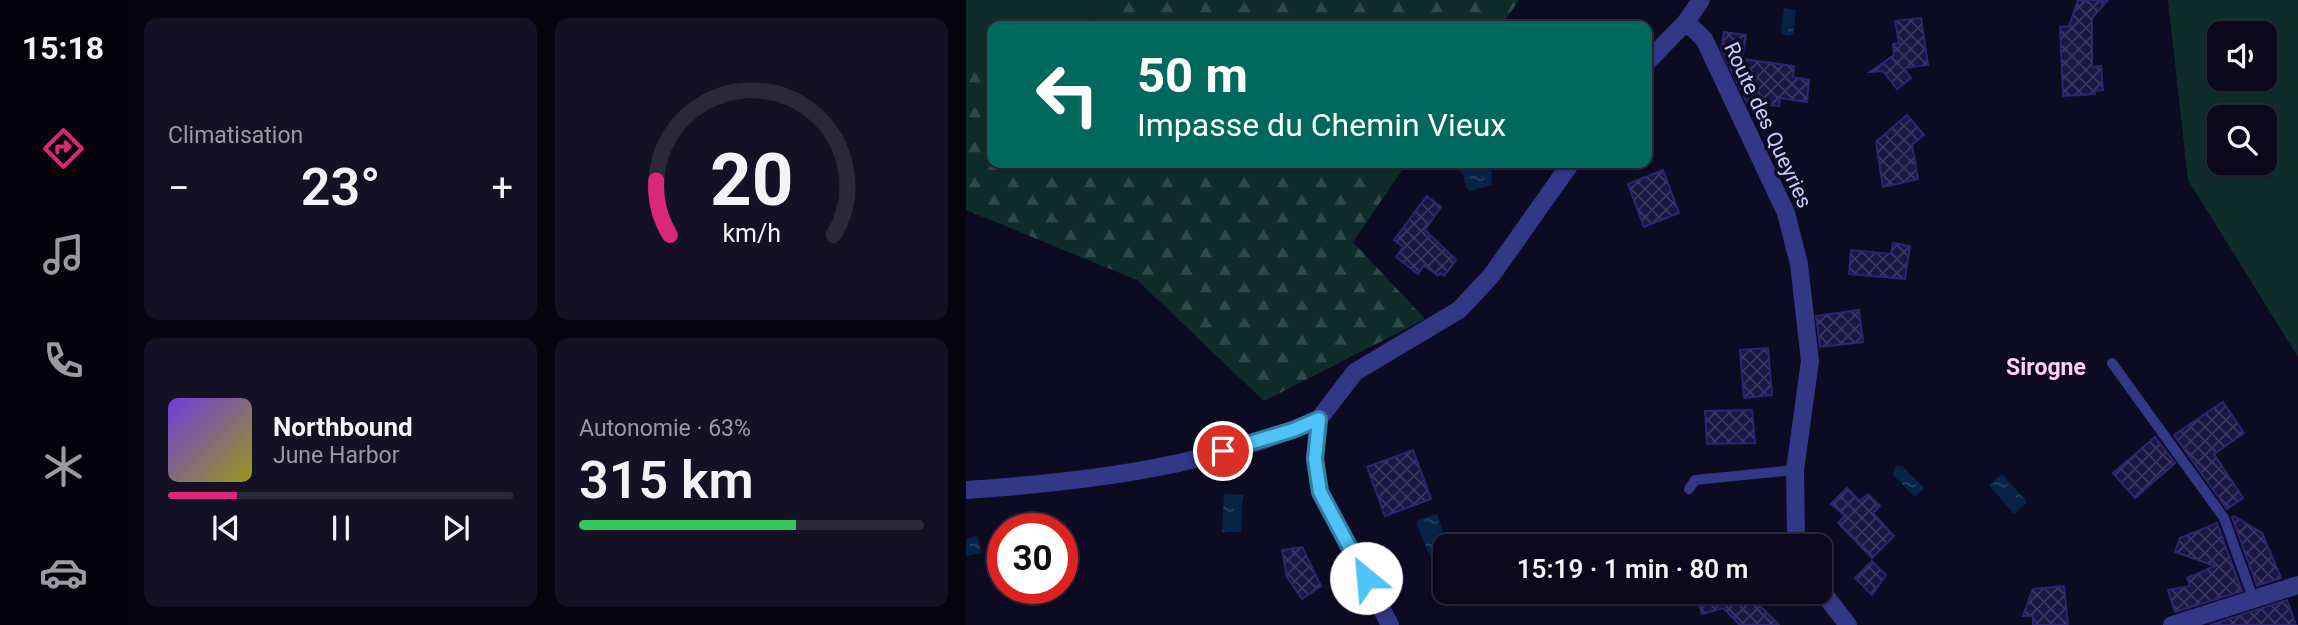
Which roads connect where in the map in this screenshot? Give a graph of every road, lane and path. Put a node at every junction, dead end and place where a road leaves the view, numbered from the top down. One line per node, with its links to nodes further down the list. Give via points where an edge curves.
1 (1701, 0): 2 (street)
2 (1686, 22): 3 (street); 7 (street, Route des Queyries, via 1704,39 1786,214 1800,264 1810,360)
3 (1652, 56)
4 (1567, 168): 6 (street, via 1491,276 1459,310 1355,372)
5 (2112, 363): 12 (lane, via 2224,519)
6 (1319, 419): 9 (street, via 1248,444 1146,470 1079,481); 14 (street, via 1315,459 1320,492)
7 (1795, 470): 8 (lane, via 1695,480); 10 (street, Route des Queyries)
8 (1689, 489)
9 (966, 490)
10 (1796, 534)
11 (2298, 585): 12 (street)
12 (2254, 601): 16 (street)
13 (1832, 604): 15 (street)
14 (1390, 625)
15 (1848, 625)
16 (2172, 625)

